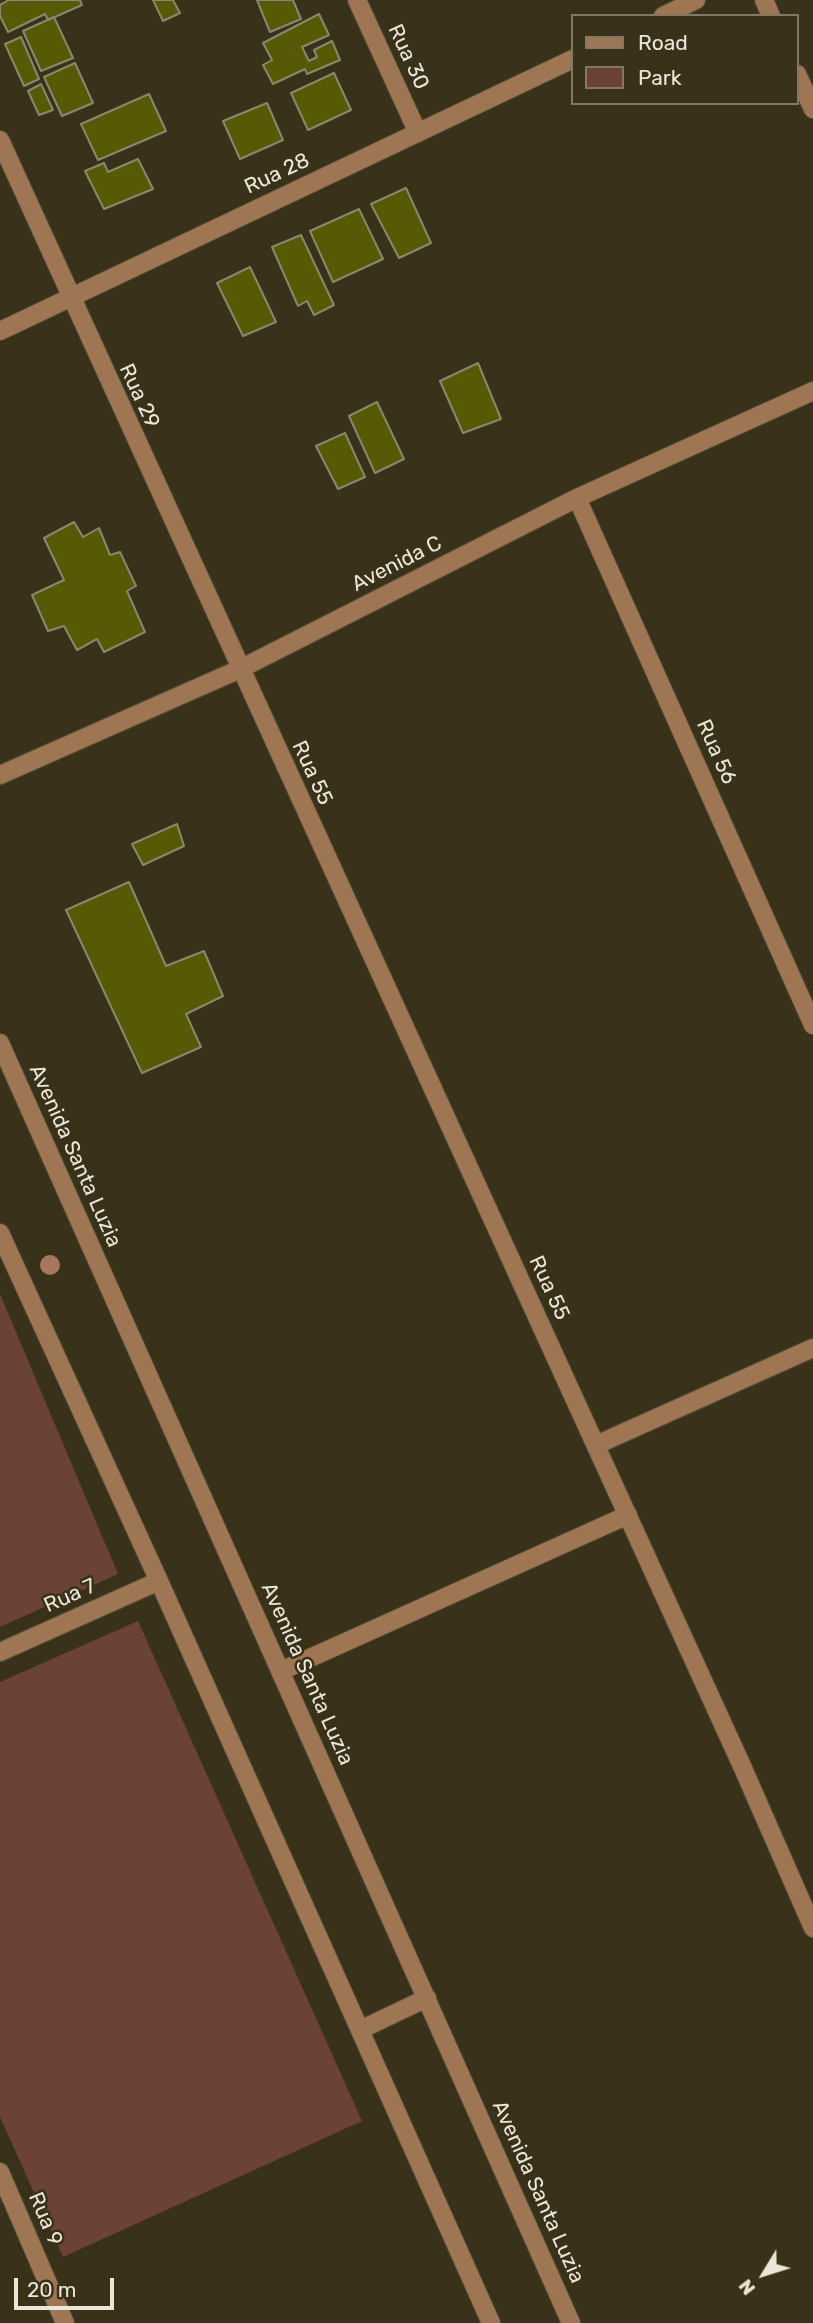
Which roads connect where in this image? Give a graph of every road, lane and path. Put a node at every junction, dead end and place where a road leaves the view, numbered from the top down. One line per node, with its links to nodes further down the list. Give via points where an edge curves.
1 (357, 0): 7 (street, Rua 30)
2 (696, 0): 3 (street)
3 (667, 14)
4 (572, 58): 7 (street, Rua 28)
5 (799, 78): 6 (street)
6 (813, 109)
7 (418, 133): 9 (street, Rua 28)
8 (0, 140): 9 (street, Rua 29)
9 (70, 298): 10 (street, Rua 28); 13 (street, Rua 29)
10 (0, 331)
11 (813, 391): 12 (street, Avenida C)
12 (577, 498): 13 (street, Avenida C); 15 (street, Rua 56)
13 (240, 669): 14 (street, Avenida C); 19 (street, Rua 55)
14 (0, 775)
15 (813, 1025)
16 (0, 1043): 23 (street, Avenida Santa Luzia)
17 (2, 1244): 21 (street)
18 (813, 1348): 19 (street)
19 (596, 1445): 20 (street, Rua 55)
20 (628, 1515): 23 (street); 24 (street, Rua 55)
21 (159, 1581): 22 (street, Rua 7); 26 (street)
22 (0, 1652)
23 (281, 1671): 25 (street, Avenida Santa Luzia)
24 (813, 1928)
25 (427, 1998): 26 (street); 30 (street, Avenida Santa Luzia)
26 (360, 2030): 29 (street)
27 (0, 2172): 28 (street, Rua 9)
28 (65, 2323)
29 (491, 2323)
30 (571, 2323)

